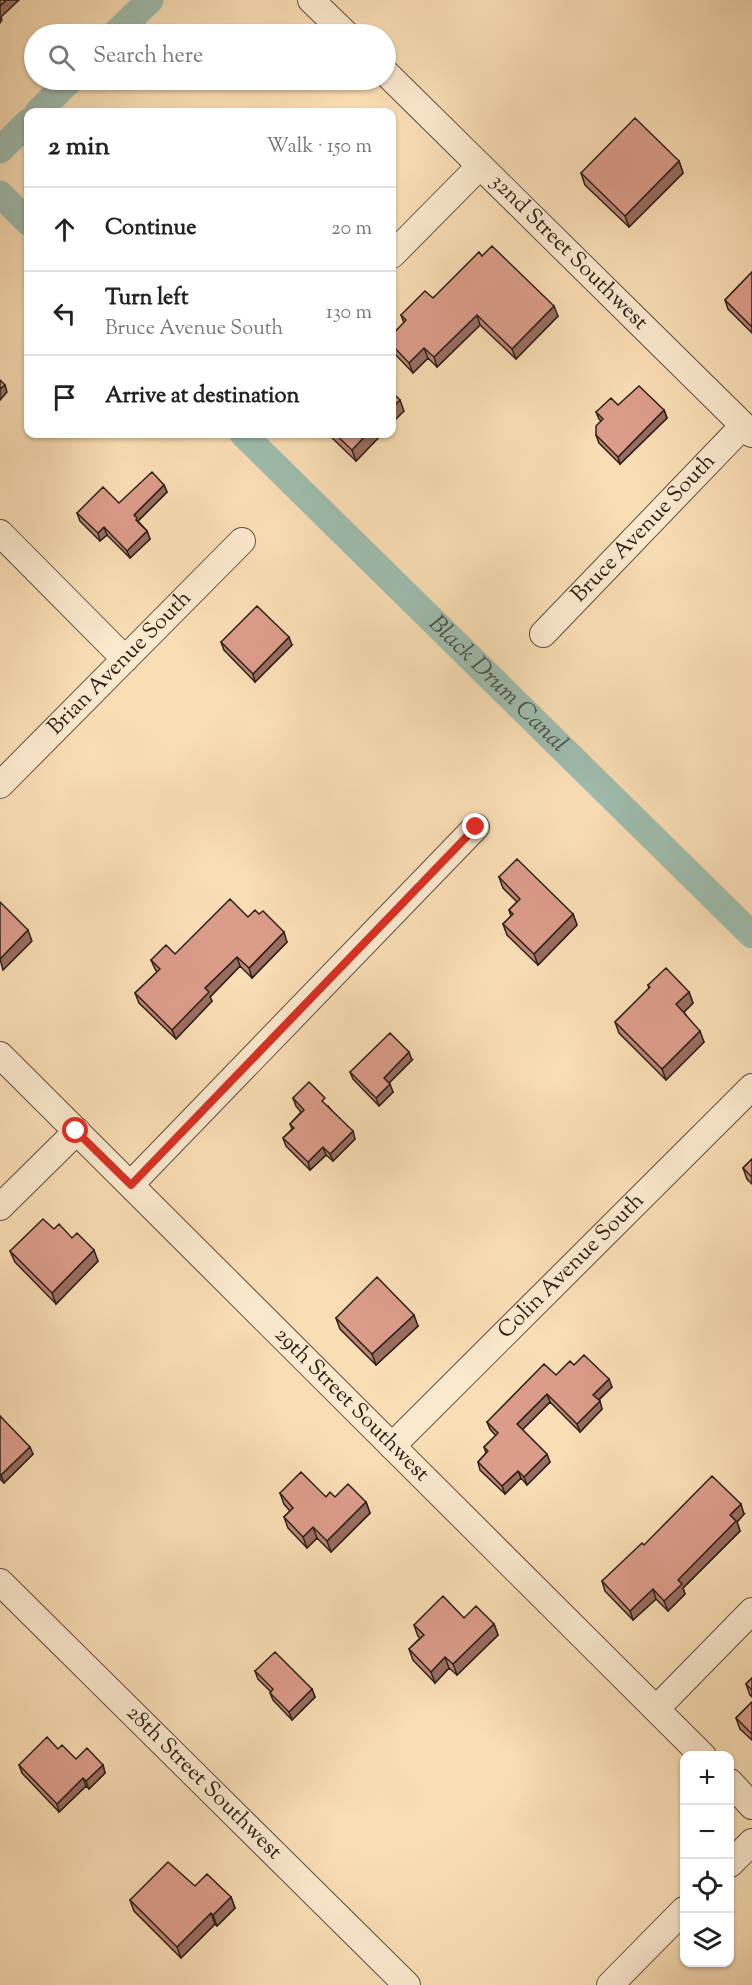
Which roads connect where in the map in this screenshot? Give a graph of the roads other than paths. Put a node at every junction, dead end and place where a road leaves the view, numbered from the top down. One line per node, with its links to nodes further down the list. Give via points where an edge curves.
1 (311, 0): 2 (street)
2 (336, 24)
3 (396, 84): 4 (street, 32nd Street Southwest)
4 (480, 166): 5 (street); 6 (street, 32nd Street Southwest)
5 (396, 251)
6 (748, 430): 9 (street, Bruce Avenue South)
7 (0, 533): 10 (street)
8 (242, 541): 10 (street, Brian Avenue South)
9 (543, 634)
10 (125, 659): 11 (street, Brian Avenue South)
11 (0, 785)
12 (476, 827): 16 (street)
13 (0, 1054): 15 (street, 29th Street Southwest)
14 (752, 1088): 18 (street, Colin Avenue South)
15 (76, 1131): 16 (street, 29th Street Southwest); 17 (street)
16 (131, 1185): 18 (street, 29th Street Southwest)
17 (0, 1208)
18 (392, 1446): 21 (street, 29th Street Southwest)
19 (0, 1582): 28 (street, 28th Street Southwest)
20 (752, 1611): 21 (street)
21 (656, 1709): 22 (street, 29th Street Southwest)
22 (699, 1751)
23 (734, 1787): 24 (street)
24 (752, 1806)
25 (752, 1842): 26 (street)
26 (734, 1859)
27 (681, 1913): 29 (street)
28 (406, 1985)
29 (610, 1985)

